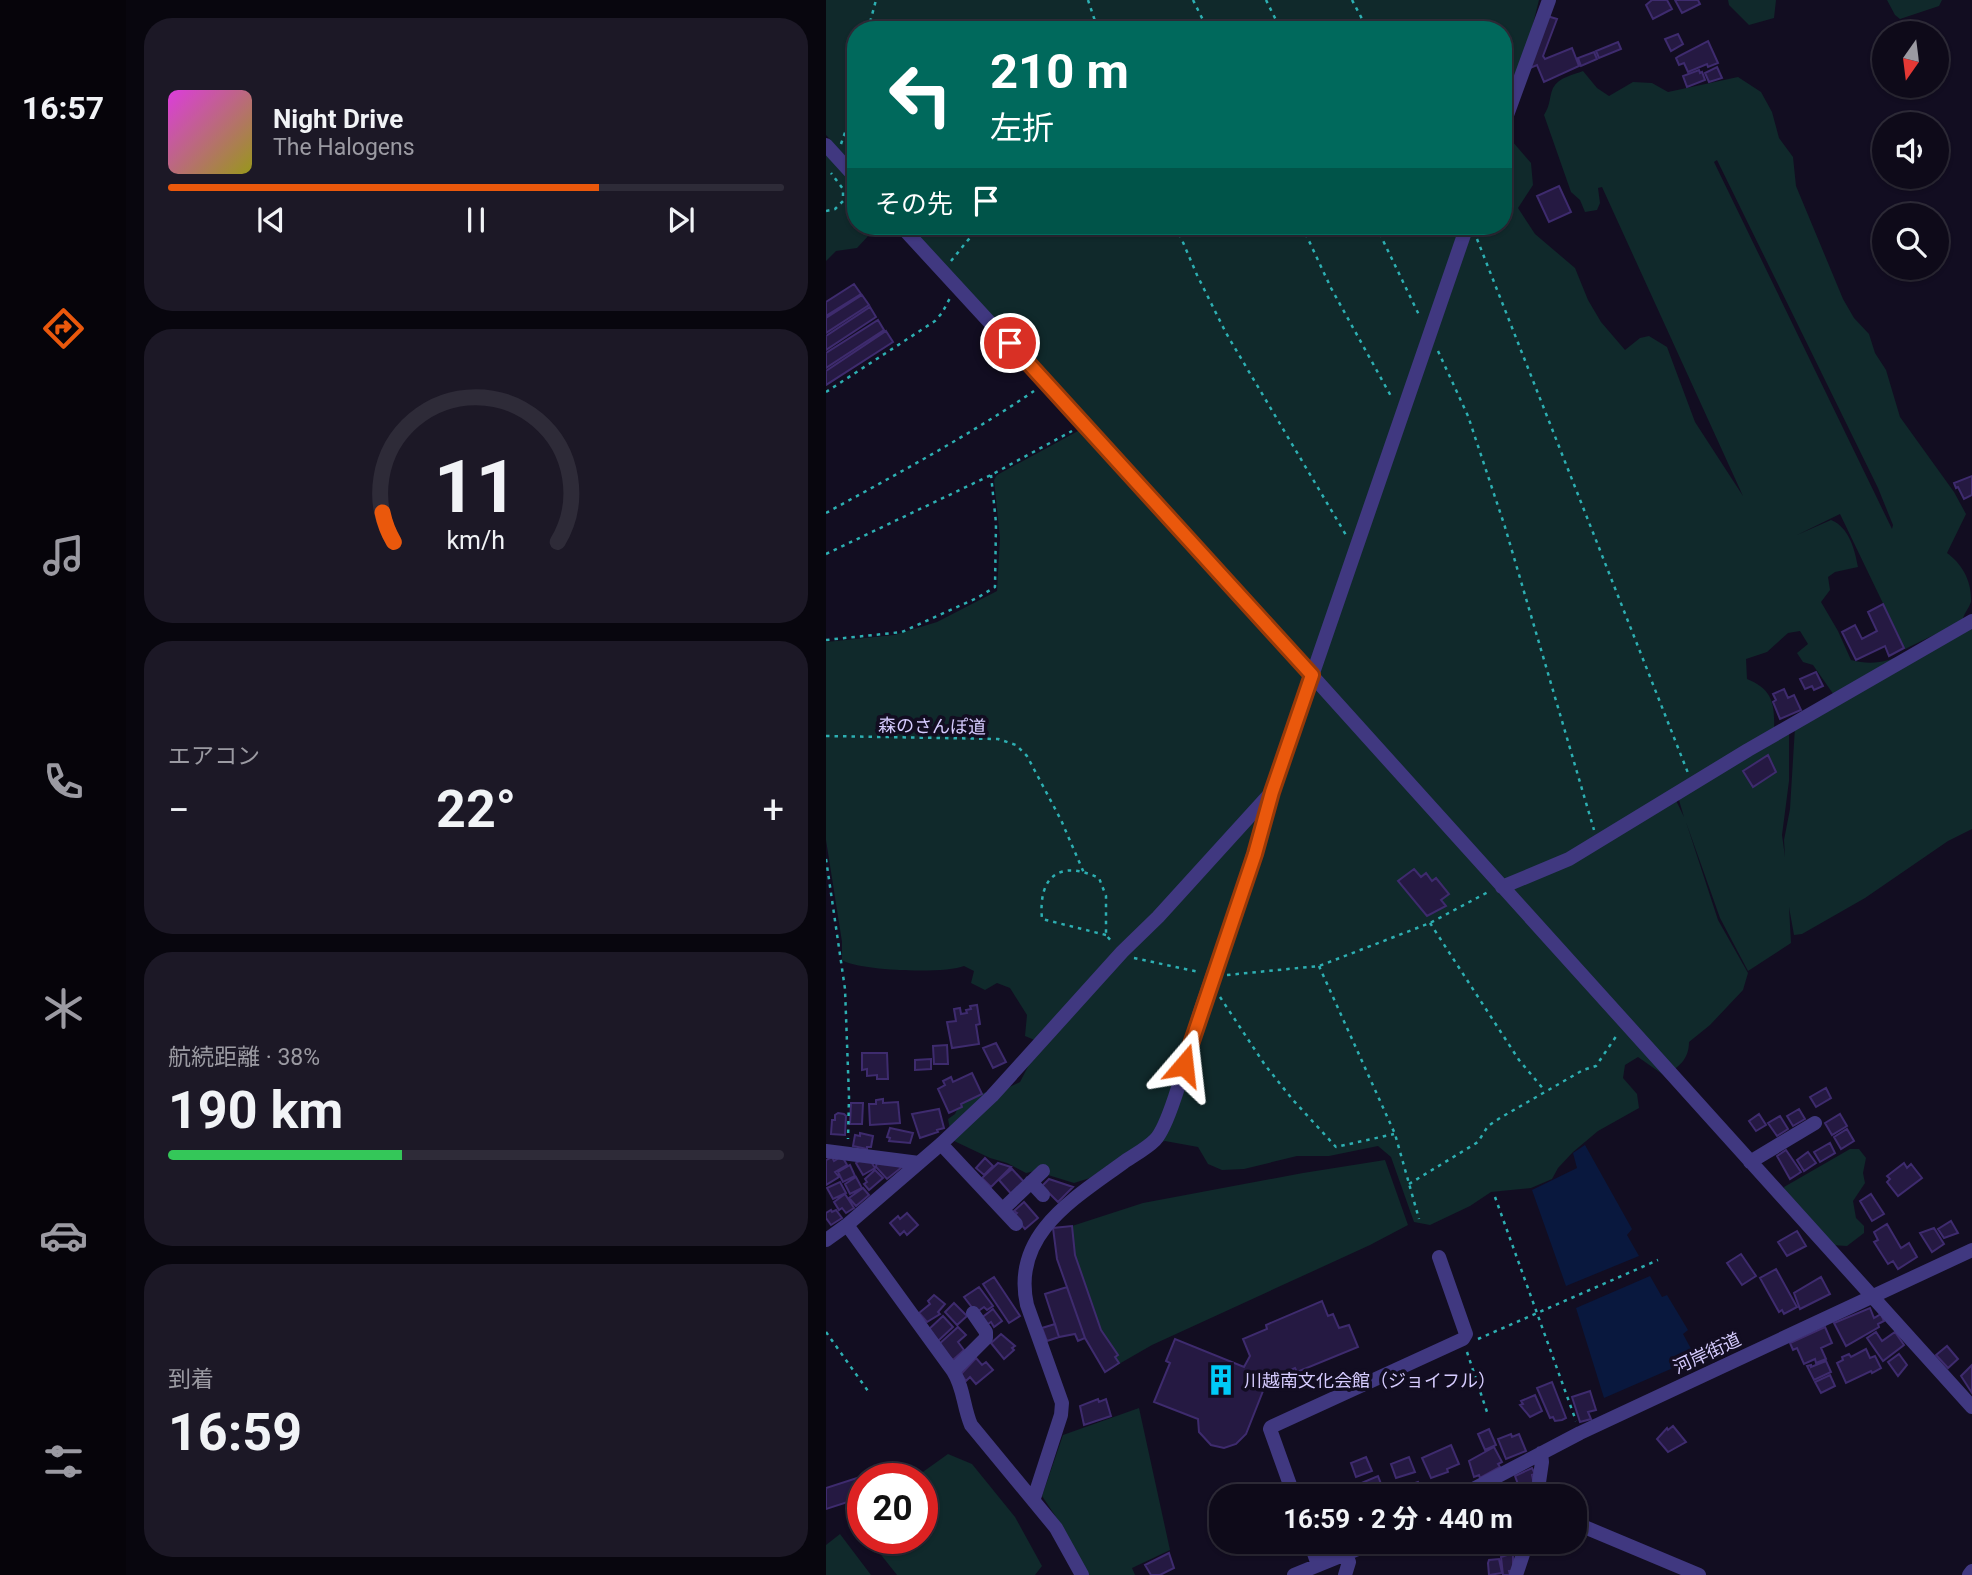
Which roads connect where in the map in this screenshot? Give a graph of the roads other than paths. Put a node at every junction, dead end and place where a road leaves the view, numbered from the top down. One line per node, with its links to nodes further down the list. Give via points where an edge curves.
1 (1549, 0): 2 (street)
2 (1512, 101)
3 (831, 151): 4 (street)
4 (847, 168)
5 (909, 235): 8 (street)
6 (1464, 235): 8 (street)
7 (1972, 621): 10 (street, via 1569,859)
8 (1312, 675): 9 (street); 10 (street)
9 (1272, 792): 12 (street, via 992,1096); 33 (street, via 1255,854 1156,1139 1054,1216 1038,1236 1024,1269 1032,1321 1062,1403)
10 (1501, 886): 14 (street)
11 (1815, 1123): 14 (street)
12 (942, 1144): 15 (street); 19 (street)
13 (826, 1151): 15 (street)
14 (1750, 1162): 25 (street)
15 (919, 1163): 21 (street)
16 (1043, 1171): 17 (street)
17 (1031, 1182): 18 (street); 19 (street)
18 (1043, 1195)
19 (1003, 1209): 20 (street)
20 (1016, 1224)
21 (847, 1225): 22 (street); 27 (street)
22 (829, 1233)
23 (1972, 1250): 25 (street, 河岸街道)
24 (1439, 1257): 30 (street, via 1466,1334 1464,1342 1271,1427)
25 (1872, 1297): 28 (street); 29 (street, 河岸街道)
26 (973, 1312): 27 (street, via 986,1338)
27 (953, 1371): 33 (street, via 971,1425)
28 (1972, 1407)
29 (1541, 1453): 31 (street, 河岸街道); 32 (street)
30 (1290, 1484)
31 (1483, 1484)
32 (1539, 1484)
33 (1034, 1498): 40 (street)
34 (1587, 1528): 44 (street)
35 (1314, 1554): 38 (street)
36 (1523, 1554): 43 (street)
37 (1345, 1555): 38 (street); 42 (street, via 1349,1562)
38 (1318, 1565): 41 (street)
39 (1972, 1571): 45 (street)
40 (1082, 1575)
41 (1294, 1575)
42 (1345, 1575)
43 (1516, 1575)
44 (1699, 1575)
45 (1969, 1575)

